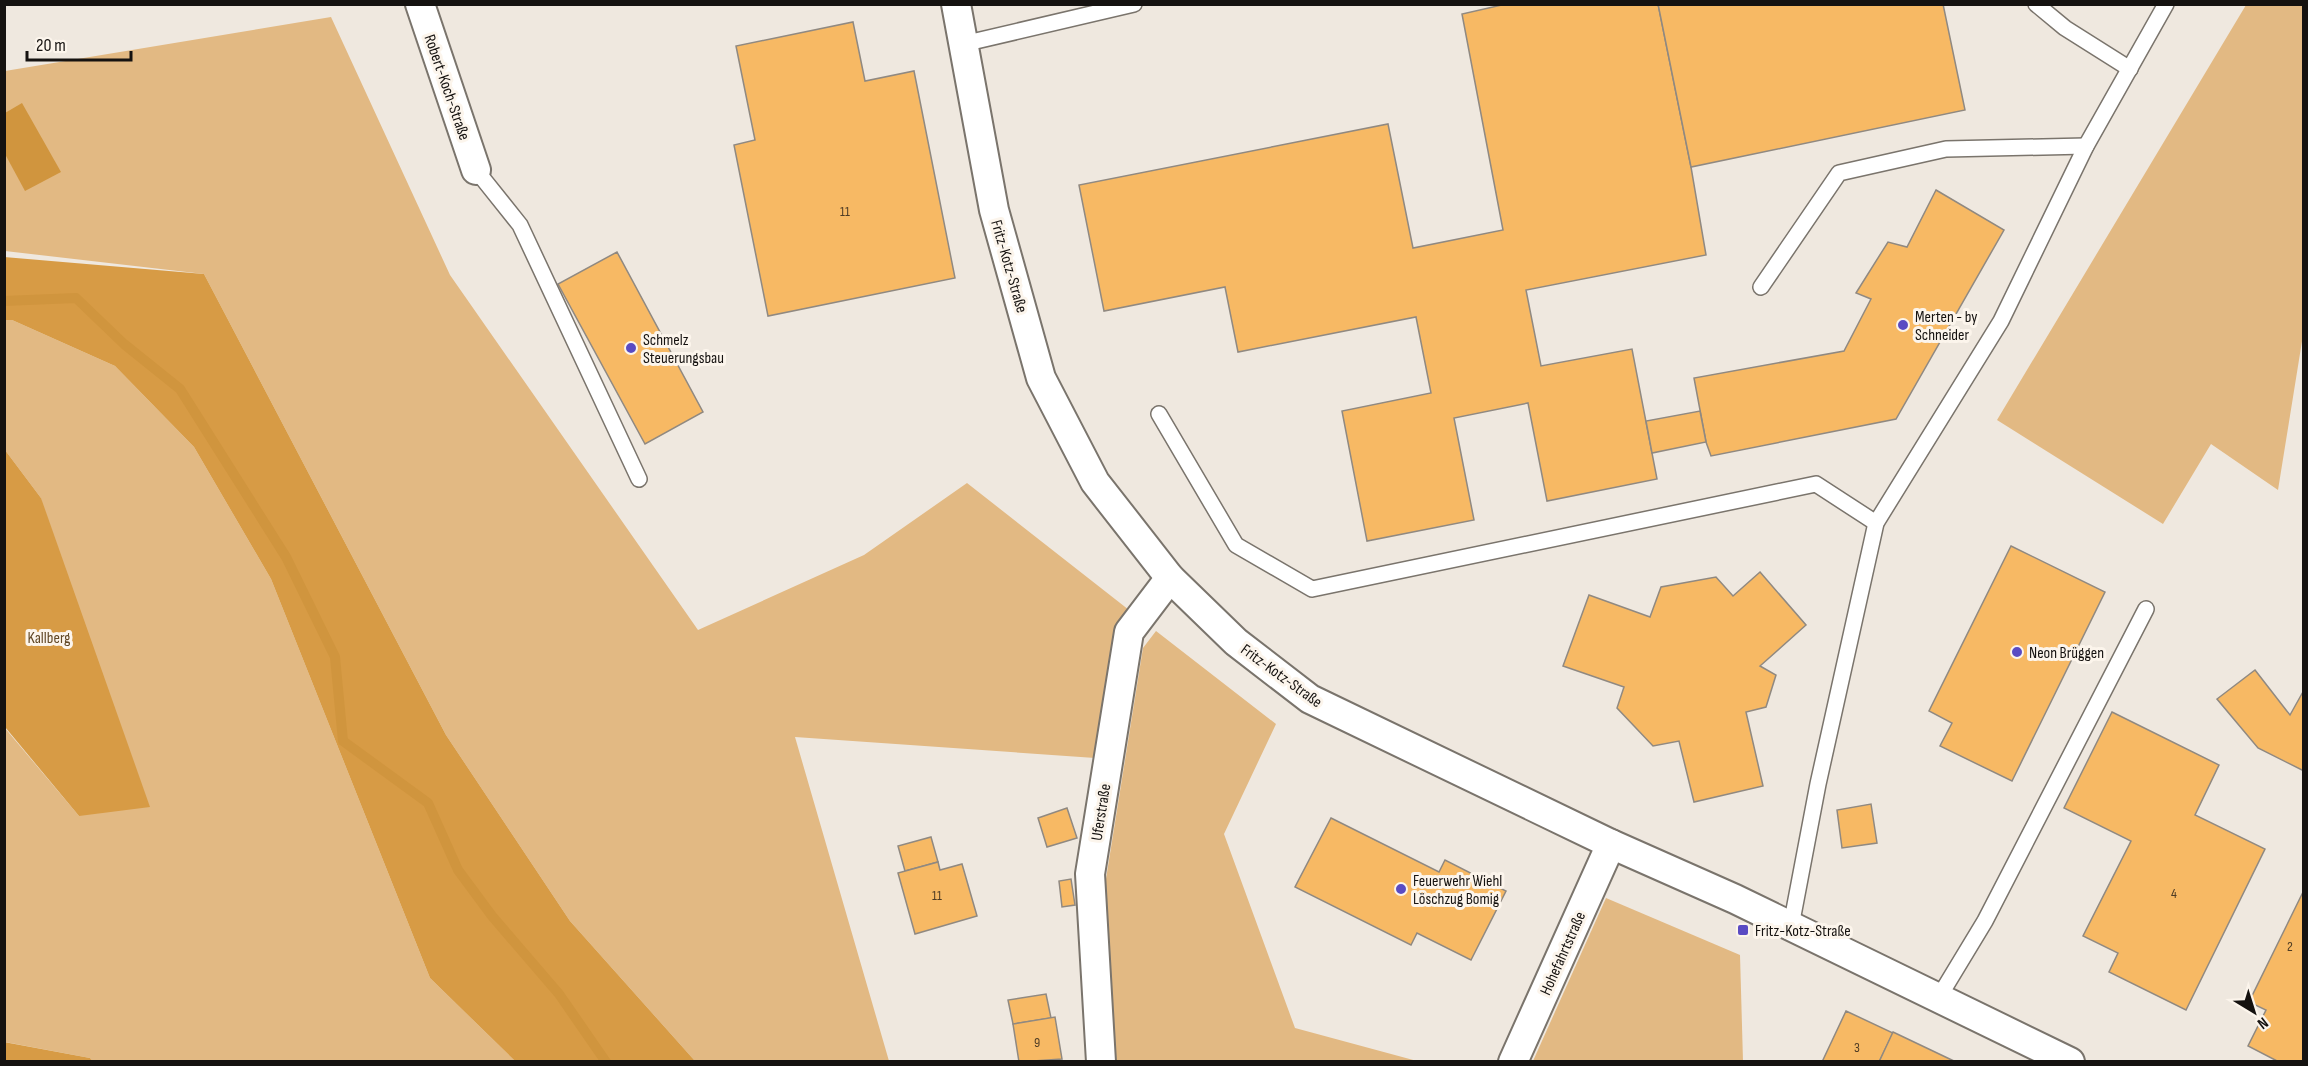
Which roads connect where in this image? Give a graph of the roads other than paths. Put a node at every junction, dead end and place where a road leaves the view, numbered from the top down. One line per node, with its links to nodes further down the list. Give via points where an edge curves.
1 (420, 4): 9 (street, Robert-Koch-Straße)
2 (956, 4): 6 (street, Fritz-Kotz-Straße)
3 (1134, 4): 6 (lane)
4 (2036, 4): 7 (lane, via 2065,28)
5 (2166, 4): 7 (lane)
6 (963, 44): 14 (street, Fritz-Kotz-Straße, via 994,210 1041,378 1095,482)
7 (2130, 69): 8 (lane)
8 (2086, 146): 10 (lane, via 1946,149 1839,172); 13 (lane, via 2001,321)
9 (476, 170): 12 (lane, via 520,225)
10 (1761, 286)
11 (1160, 414): 13 (lane, via 1236,545 1312,590 1816,484)
12 (639, 478)
13 (1876, 523): 17 (lane)
14 (1170, 578): 16 (street, Fritz-Kotz-Straße, via 1236,642 1310,699); 19 (street, Uferstraße, via 1129,632 1090,874)
15 (2146, 609): 18 (lane, via 1984,921)
16 (1611, 844): 17 (street, Fritz-Kotz-Straße); 20 (street, Hohefahrtstraße)
17 (1791, 926): 18 (street, Fritz-Kotz-Straße)
18 (1939, 998): 21 (street, Fritz-Kotz-Straße)
19 (1101, 1062)
20 (1513, 1062)
21 (2070, 1062)

